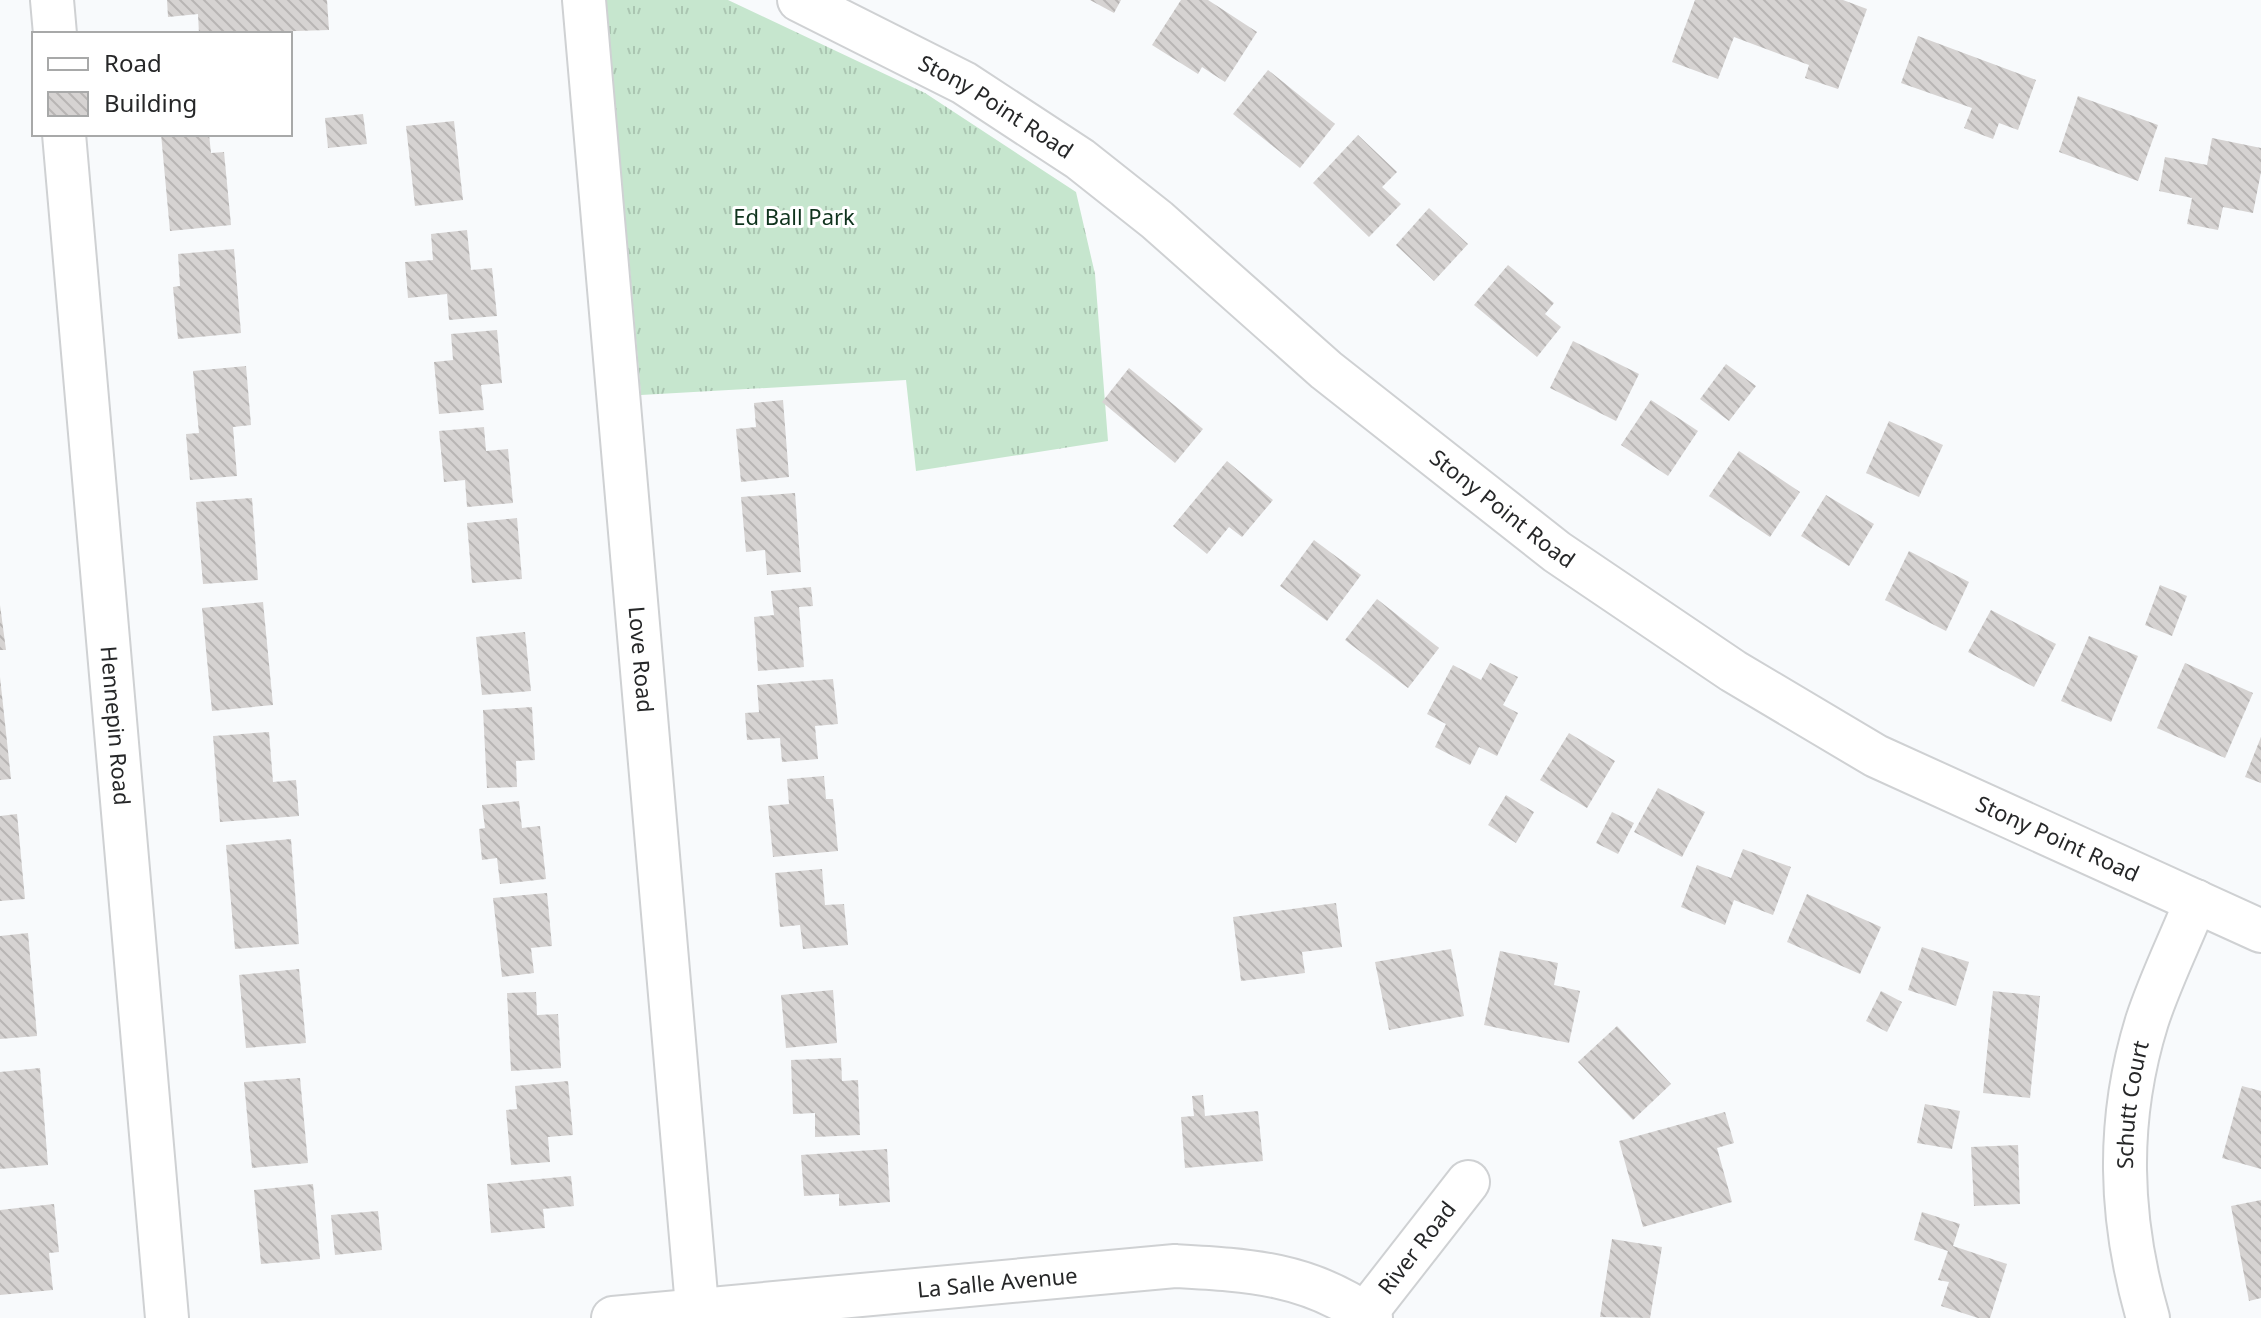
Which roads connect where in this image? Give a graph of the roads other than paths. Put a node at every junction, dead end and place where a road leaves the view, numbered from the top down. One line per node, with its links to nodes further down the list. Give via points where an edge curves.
1 (52, 0): 4 (street)
2 (584, 0): 9 (street, Love Road)
3 (799, 0): 6 (street, Stony Point Road, via 964,83 1080,159 1326,370 1557,552 1733,671 1876,756)
4 (55, 32)
5 (64, 136): 11 (street, Hennepin Road)
6 (2196, 901): 7 (street, Stony Point Road); 13 (street, Schutt Court, via 2148,1020 2125,1131 2126,1228)
7 (2261, 931)
8 (1468, 1182): 10 (street, River Road)
9 (698, 1314): 10 (street, La Salle Avenue, via 1175,1266 1262,1271 1309,1284); 12 (street, La Salle Avenue)
10 (1368, 1316)
11 (167, 1318)
12 (613, 1318)
13 (2148, 1318)

